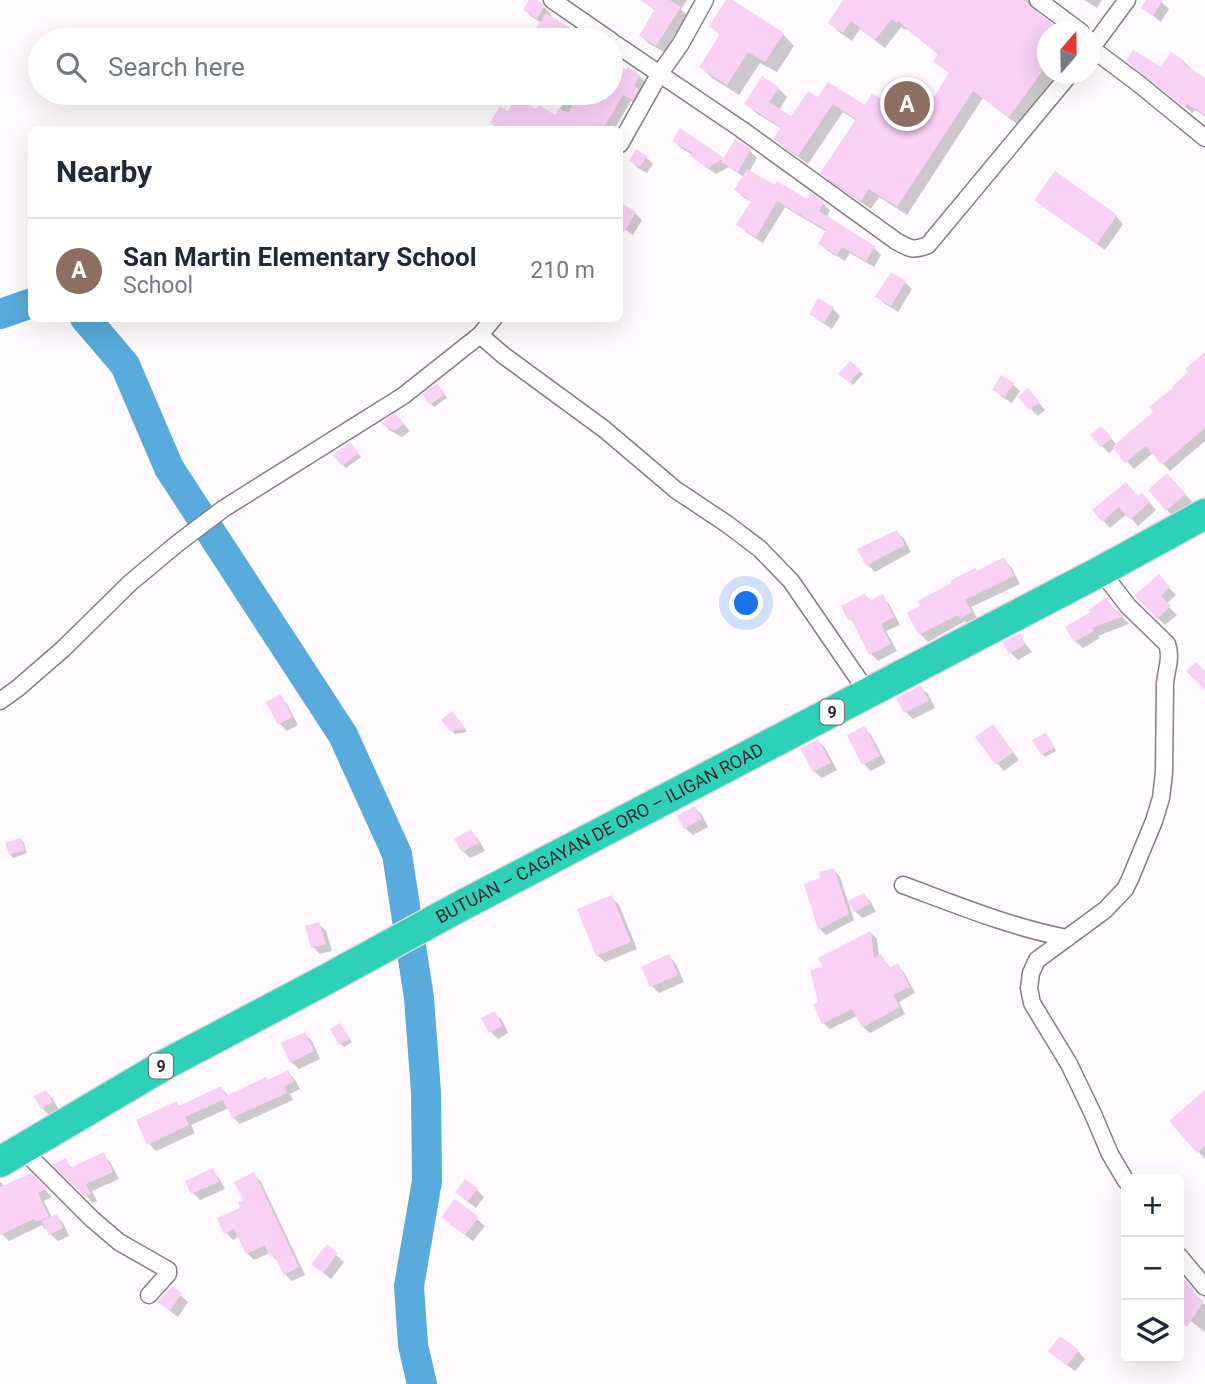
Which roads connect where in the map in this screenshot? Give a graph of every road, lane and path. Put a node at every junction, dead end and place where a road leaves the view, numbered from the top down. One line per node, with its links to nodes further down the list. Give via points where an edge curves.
1 (552, 0): 6 (street)
2 (705, 0): 10 (street)
3 (1038, 0): 5 (street)
4 (1127, 0): 7 (street)
5 (1066, 21)
6 (592, 28)
7 (1100, 34)
8 (623, 49): 10 (street)
9 (1100, 52): 12 (street)
10 (660, 73): 11 (street, via 909,249 928,245); 13 (street)
11 (1062, 84)
12 (1205, 138)
13 (623, 139)
14 (491, 322): 15 (street)
15 (480, 335): 18 (street, via 676,490 760,549 791,581); 19 (street, via 403,396 223,509 130,583 63,649)
16 (1203, 517): 17 (highway, BUTUAN – CAGAYAN DE ORO – ILIGAN ROAD / 9)
17 (1101, 571): 18 (highway, BUTUAN – CAGAYAN DE ORO – ILIGAN ROAD / 9); 21 (street, via 1167,644 1164,773 1154,821 1125,889)
18 (868, 693): 22 (highway, BUTUAN – CAGAYAN DE ORO – ILIGAN ROAD / 9, via 166,1064)
19 (0, 701)
20 (903, 885): 21 (street, via 986,916)
21 (1067, 938): 23 (street, via 1034,965 1029,988 1032,1003 1069,1064)
22 (12, 1155): 26 (street, via 32,1158 118,1241 168,1270)
23 (1122, 1174)
24 (1184, 1262): 25 (street)
25 (1205, 1287)
26 (149, 1296)

